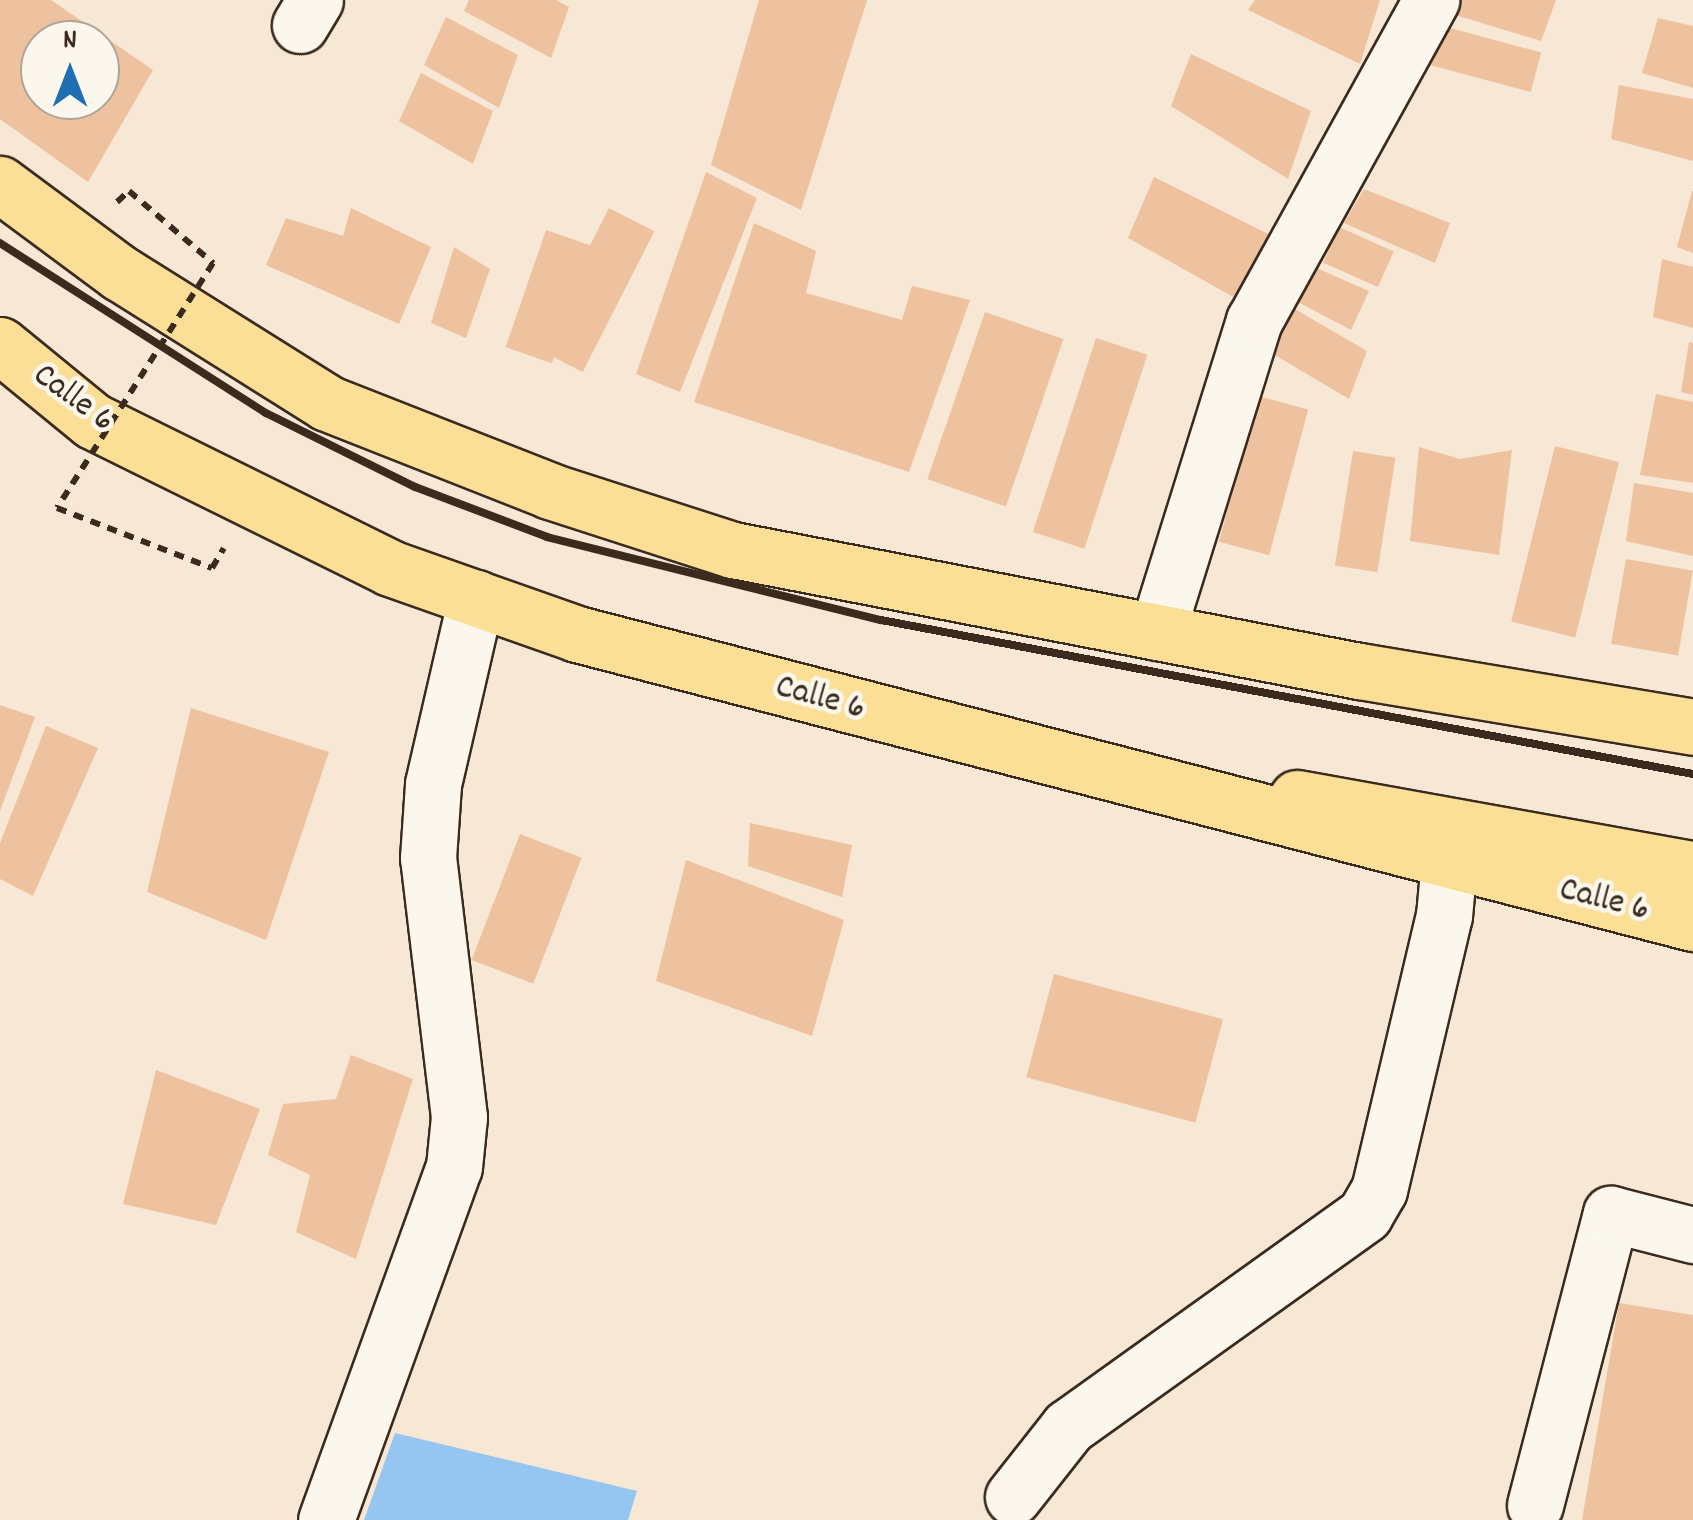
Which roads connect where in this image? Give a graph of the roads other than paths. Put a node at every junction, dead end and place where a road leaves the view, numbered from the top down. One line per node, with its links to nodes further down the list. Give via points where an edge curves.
1 (1431, 0): 5 (street, via 1254,322)
2 (0, 184): 5 (main road, via 120,273 326,403 550,491 734,550)
3 (0, 345): 4 (main road, Calle 6, via 92,420 390,568)
4 (476, 598): 7 (main road, Calle 6, via 578,634); 14 (street, via 433,784 428,858 459,1117 454,1167)
5 (1157, 632): 6 (main road)
6 (1693, 727)
7 (979, 742): 8 (main road, Calle 6); 9 (main road)
8 (1448, 861): 10 (main road, Calle 6); 12 (street, via 1444,916 1414,1044 1379,1190 1365,1214 1068,1427)
9 (1693, 868)
10 (1693, 924)
11 (1693, 1234): 13 (street, via 1611,1214)
12 (1012, 1498)
13 (1535, 1505)
14 (326, 1520)

